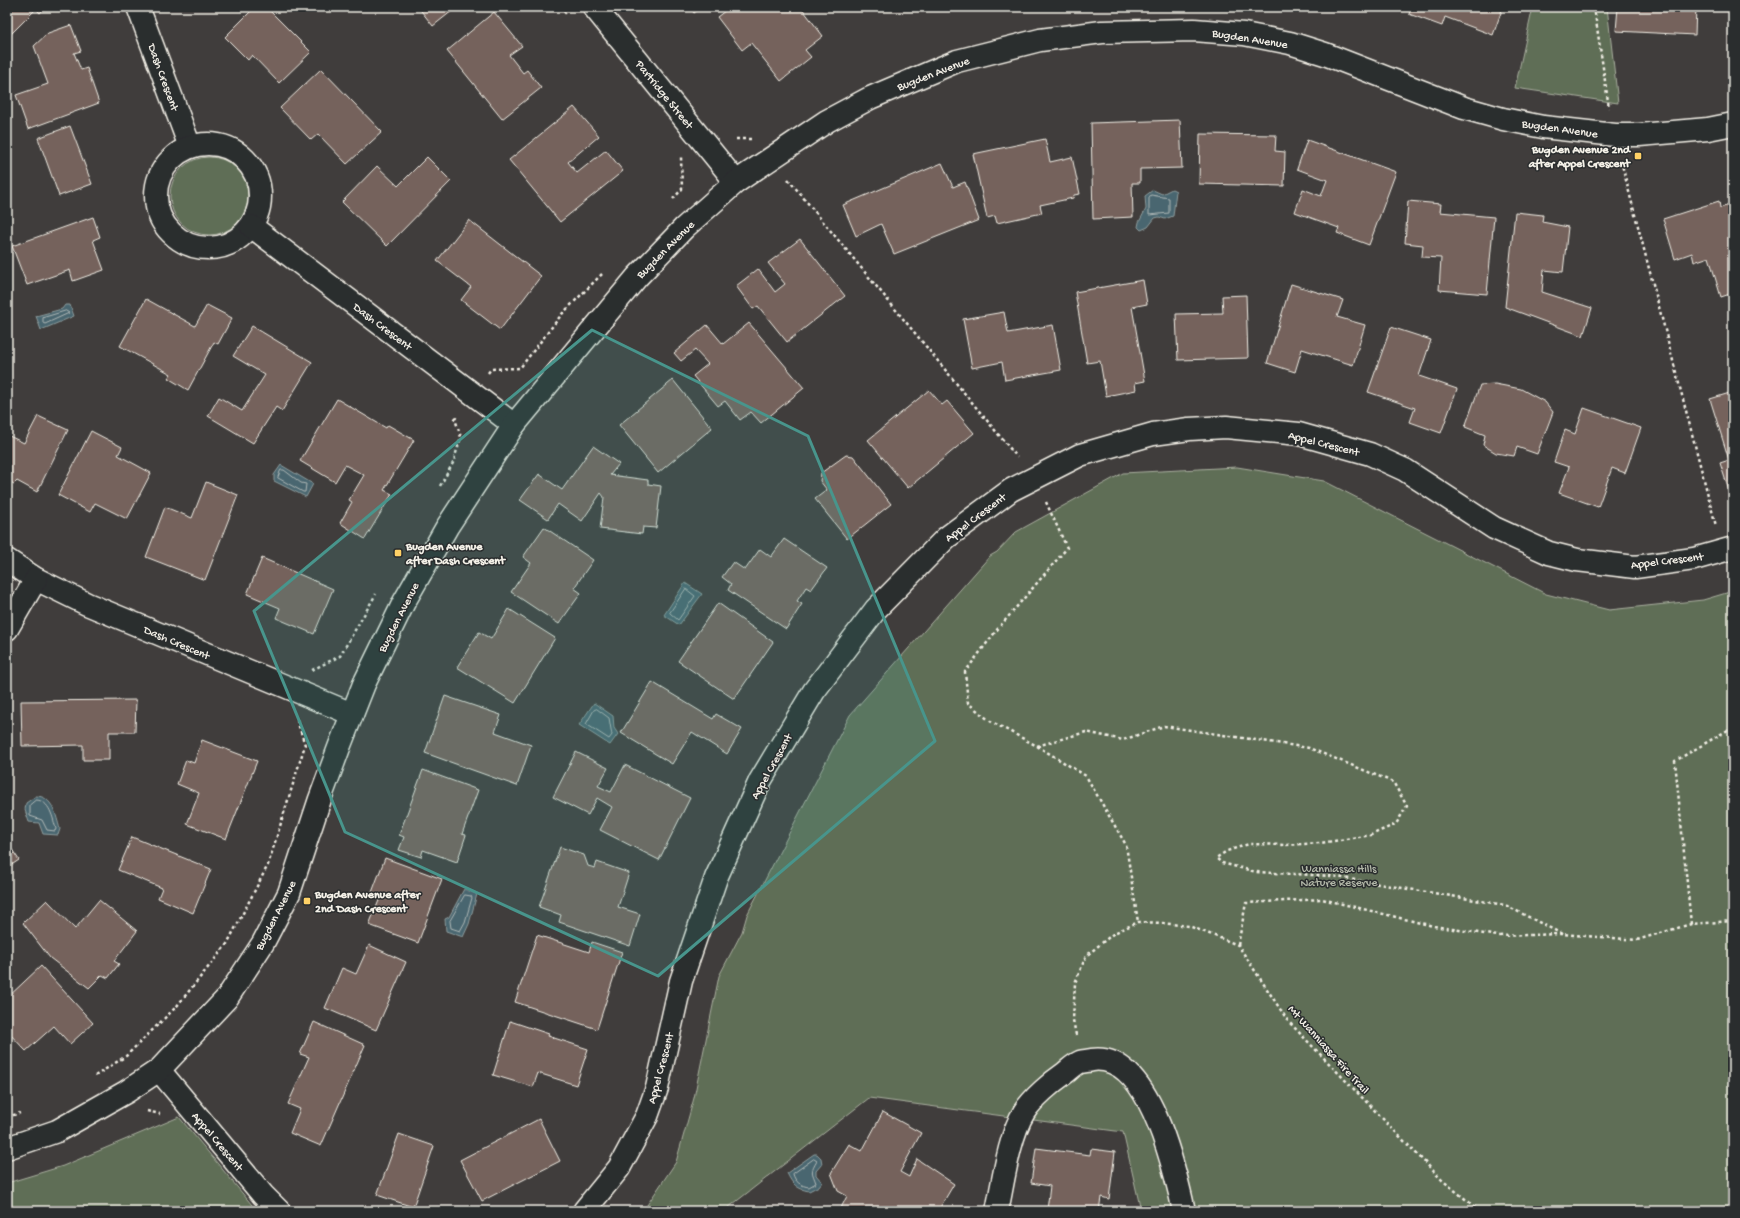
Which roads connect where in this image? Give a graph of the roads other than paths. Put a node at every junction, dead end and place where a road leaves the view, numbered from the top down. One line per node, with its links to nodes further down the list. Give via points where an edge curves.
1 (138, 7): 4 (street, Dash Crescent)
2 (594, 7): 5 (street, Partridge Street)
3 (1733, 124): 5 (street, Bugden Avenue, via 1708,129 1639,135 1543,127 1464,108 1290,43 1244,34 1194,30 1102,32 1040,40 957,61 870,98 827,121)
4 (190, 147): 6 (street, via 209,144 227,147 243,157 255,172 260,190 259,209); 6 (street, via 173,157 161,172 156,191 157,211 166,228 181,242 199,248 219,248 237,240)
5 (736, 182): 7 (street, Bugden Avenue, via 684,228 637,276)
6 (251, 226): 7 (street, Dash Crescent)
7 (514, 425): 12 (street, Bugden Avenue, via 422,570 364,684)
8 (1728, 550): 16 (street, Appel Crescent, via 1694,559 1635,567 1577,560 1548,553 1494,528 1405,470 1370,454 1299,434 1226,427 1153,434 1080,455 1011,490 946,538 876,609 814,691 764,775 716,878 681,981 657,1088 647,1116 619,1168)
9 (7, 560): 10 (street, Dash Crescent)
10 (36, 579): 11 (street); 12 (street, Dash Crescent, via 87,604)
11 (7, 629)
12 (352, 714): 13 (street, Bugden Avenue, via 289,893 263,943 227,998)
13 (159, 1070): 14 (street, Bugden Avenue, via 57,1131); 15 (street, Appel Crescent)
14 (7, 1148)
15 (279, 1211)
16 (584, 1211)
17 (997, 1211): 18 (street, via 1013,1137 1024,1112 1051,1083 1081,1062 1101,1059 1118,1064 1138,1085 1155,1113 1174,1168)
18 (1184, 1211)

